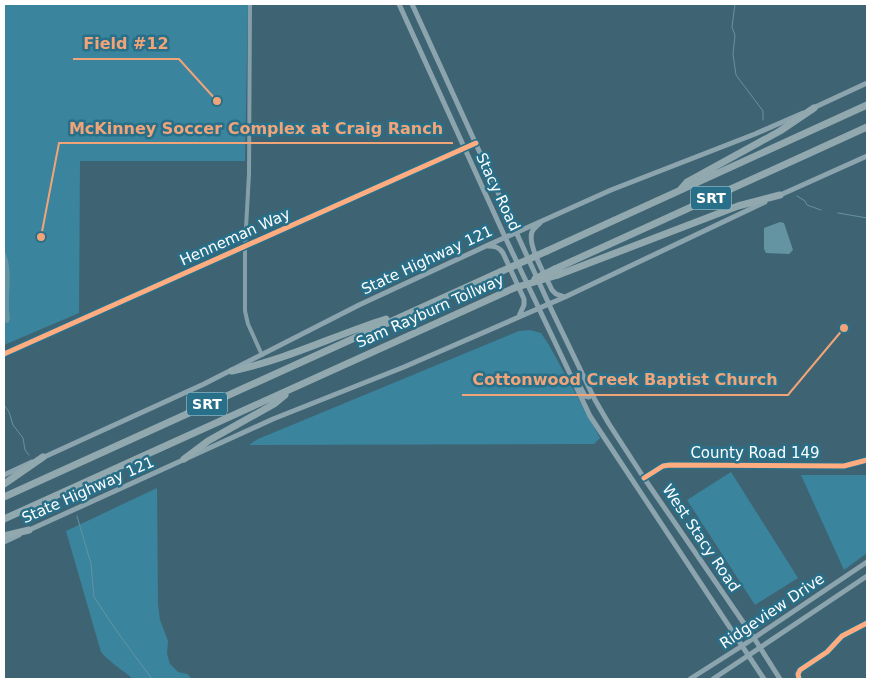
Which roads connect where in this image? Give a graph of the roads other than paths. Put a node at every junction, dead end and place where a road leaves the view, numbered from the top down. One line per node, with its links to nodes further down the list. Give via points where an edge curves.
1 (250, 4): 18 (street, via 249,174)
2 (399, 4): 5 (main road, Stacy Road)
3 (412, 4): 4 (main road, Stacy Road)
4 (426, 33): 5 (main road); 10 (main road, Stacy Road)
5 (415, 38): 11 (main road, Stacy Road)
6 (867, 83): 8 (main road, State Highway 121)
7 (867, 105): 13 (highway, Sam Rayburn Tollway / SRT)
8 (814, 108): 13 (highway, via 780,131 687,182); 15 (main road, State Highway 121)
9 (867, 127): 20 (highway, Sam Rayburn Tollway / SRT)
10 (476, 143): 11 (street, Henneman Way); 16 (main road, Stacy Road)
11 (464, 149): 17 (main road, Stacy Road); 18 (street, Henneman Way)
12 (867, 156): 14 (main road, State Highway 121)
13 (679, 191): 24 (highway, Sam Rayburn Tollway / SRT, bridge)
14 (780, 195): 20 (highway, via 738,206); 21 (main road, State Highway 121)
15 (542, 221): 16 (main road, State Highway 121); 21 (main road, via 532,231 530,240 552,290)
16 (517, 232): 17 (main road, State Highway 121); 22 (main road, Stacy Road)
17 (505, 237): 19 (main road, State Highway 121); 23 (main road, Stacy Road)
18 (245, 246): 26 (street, Henneman Way); 27 (street, via 248,324)
19 (486, 246): 25 (main road, via 500,248 503,252 524,299); 27 (main road, State Highway 121, via 362,303)
20 (557, 272): 30 (highway, Sam Rayburn Tollway / SRT, bridge, via 512,289)
21 (565, 297): 22 (main road, State Highway 121)
22 (549, 304): 23 (main road, State Highway 121); 31 (main road, West Stacy Road)
23 (538, 308): 25 (main road, State Highway 121); 29 (main road, West Stacy Road)
24 (411, 312): 28 (highway, via 354,329 257,366); 39 (highway, Sam Rayburn Tollway / SRT)
25 (519, 316): 33 (main road, State Highway 121)
26 (4, 354)
27 (262, 355): 28 (main road, State Highway 121)
28 (232, 370): 32 (main road, State Highway 121)
29 (570, 375): 31 (main road, via 576,377 585,396); 38 (main road, West Stacy Road, via 593,422)
30 (294, 388): 33 (highway, via 274,404 208,441); 40 (highway, Sam Rayburn Tollway / SRT)
31 (592, 394): 36 (main road, West Stacy Road)
32 (43, 457): 35 (main road, State Highway 121); 37 (highway)
33 (184, 459): 41 (main road, State Highway 121)
34 (867, 460): 36 (street, County Road 149, via 844,466 670,465)
35 (4, 475)
36 (644, 478): 38 (main road); 47 (main road, West Stacy Road)
37 (4, 484)
38 (634, 484): 48 (main road, West Stacy Road)
39 (4, 497)
40 (4, 519)
41 (29, 530): 42 (highway); 43 (main road, State Highway 121)
42 (4, 536)
43 (4, 542)
44 (867, 562): 47 (main road, Ridgeview Drive)
45 (867, 576): 49 (main road, Ridgeview Drive)
46 (867, 623): 55 (street, via 842,636 828,652 799,672)
47 (754, 638): 48 (main road, Ridgeview Drive); 49 (main road, West Stacy Road)
48 (742, 646): 50 (main road, West Stacy Road); 51 (main road, Ridgeview Drive)
49 (760, 648): 50 (main road, Ridgeview Drive); 54 (main road, West Stacy Road)
50 (748, 657): 52 (main road, Ridgeview Drive); 53 (main road, West Stacy Road)
51 (690, 679)
52 (713, 679)
53 (764, 679)
54 (780, 679)
55 (799, 679)

